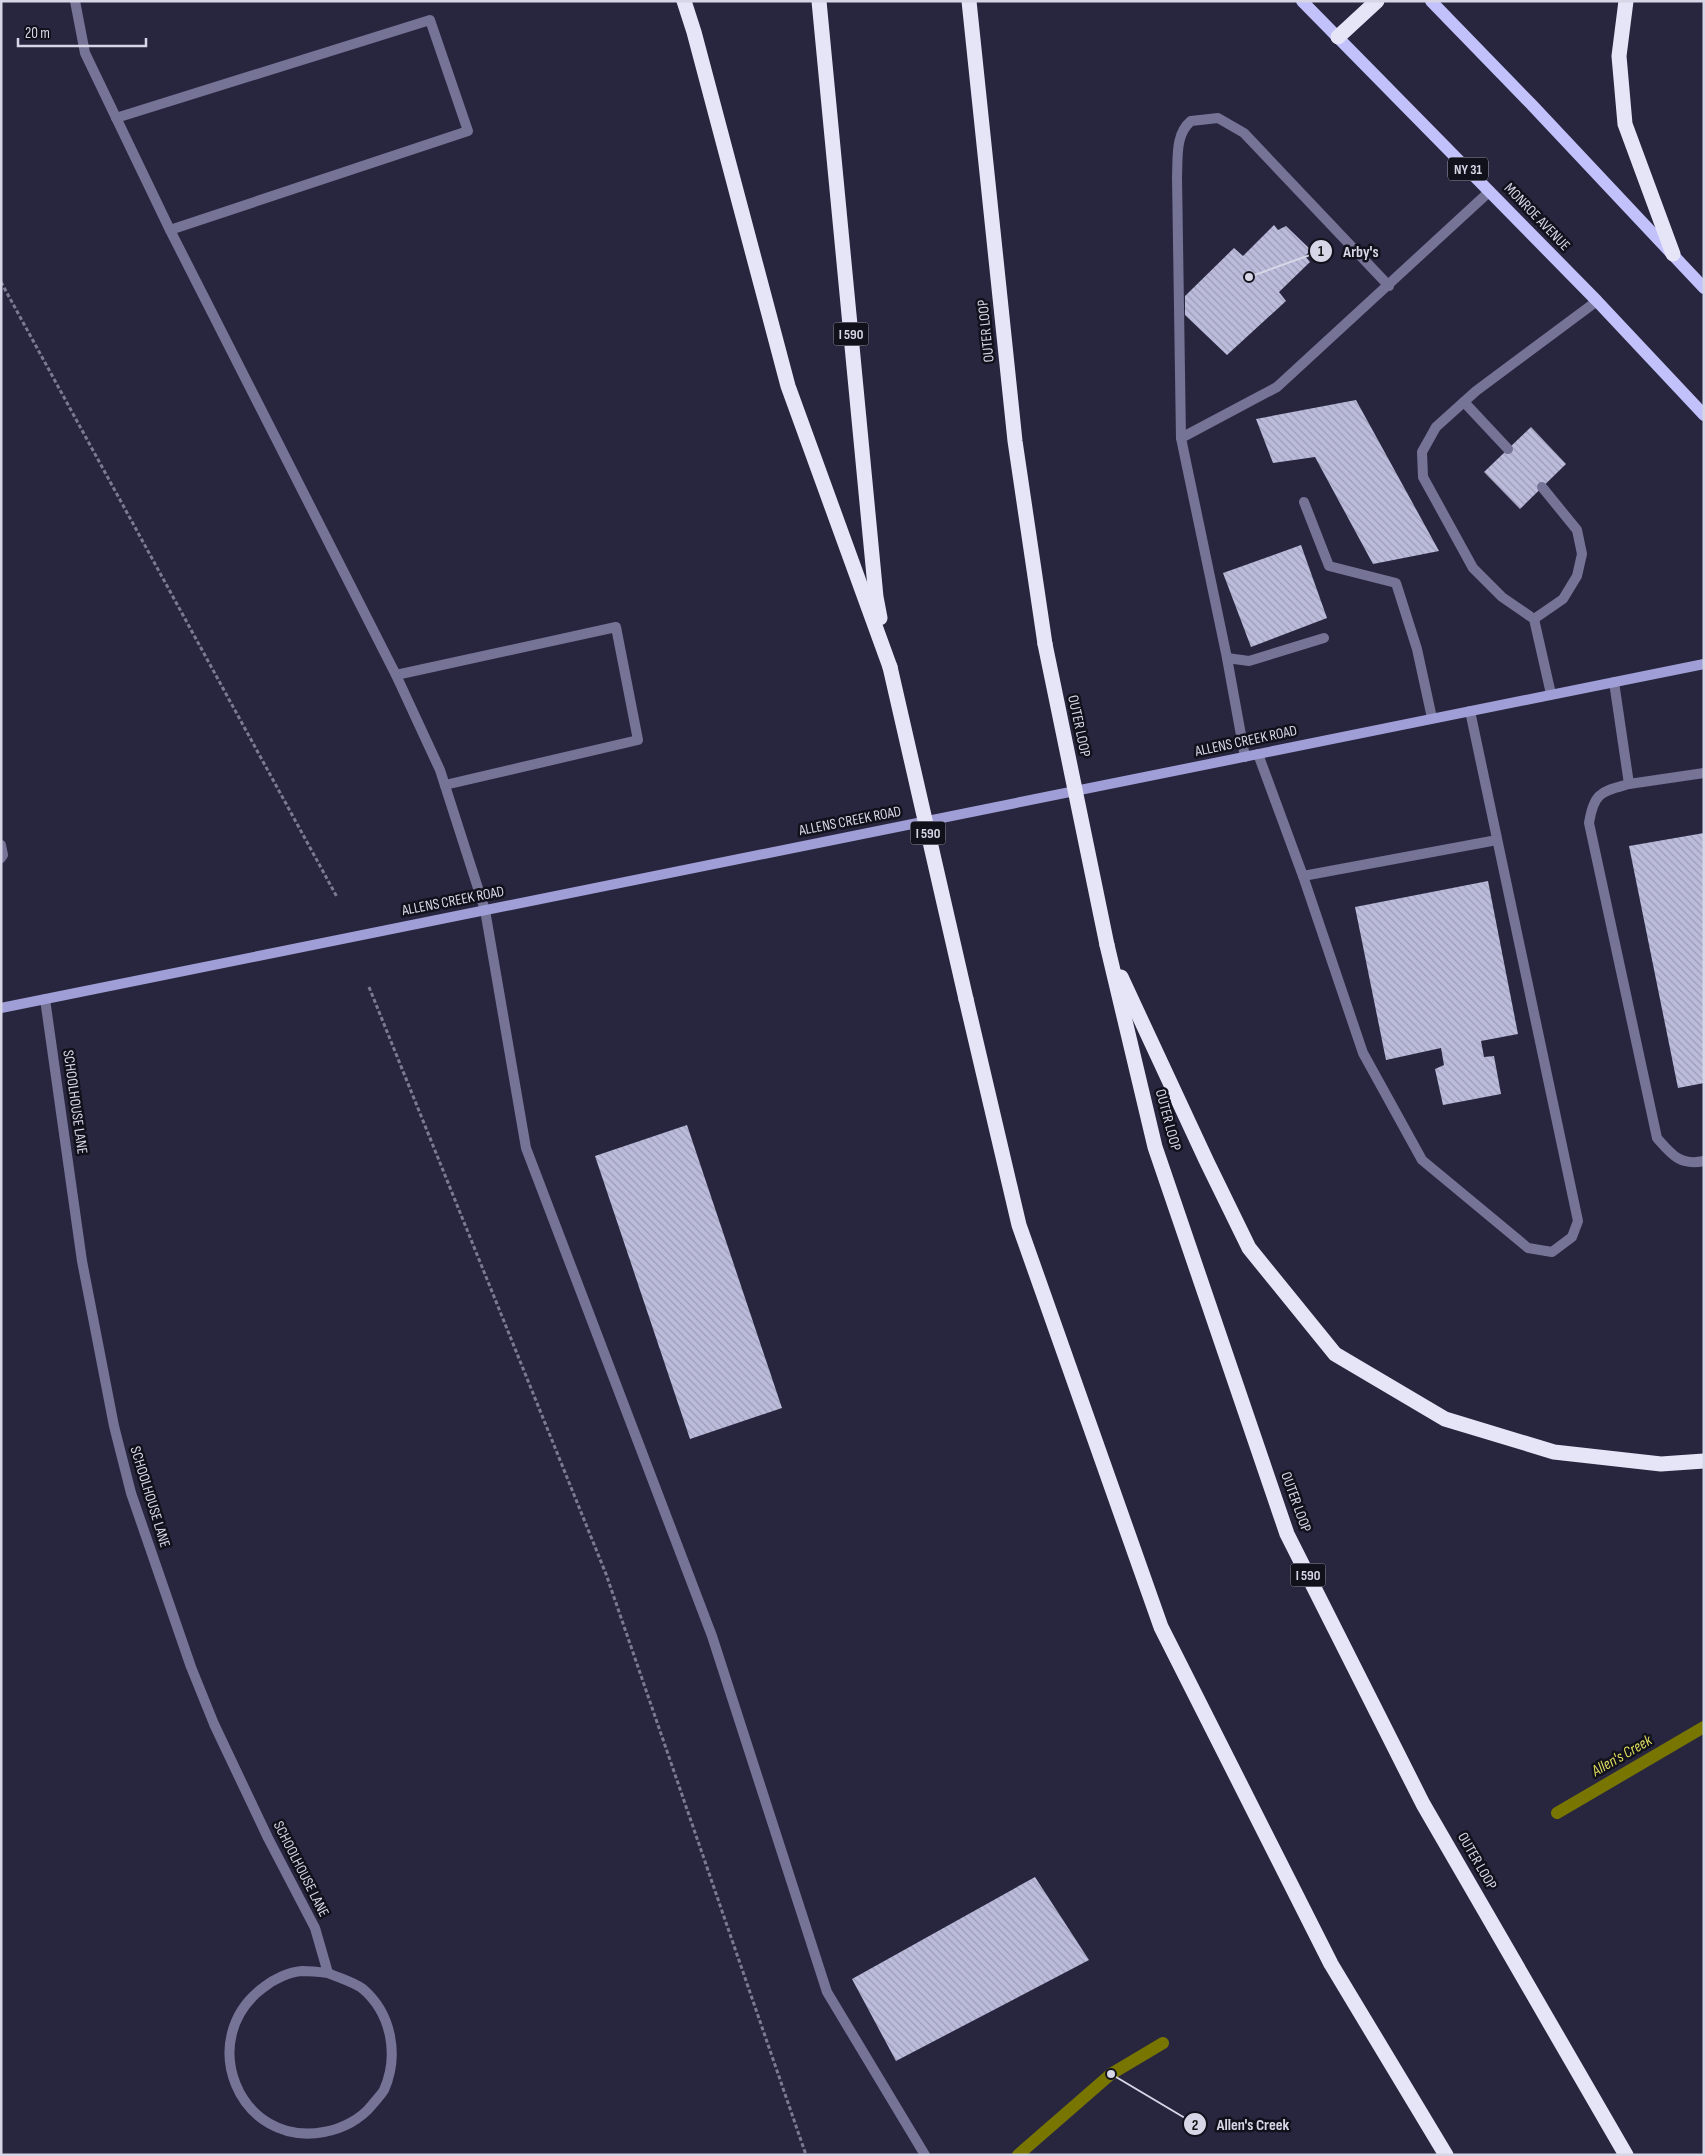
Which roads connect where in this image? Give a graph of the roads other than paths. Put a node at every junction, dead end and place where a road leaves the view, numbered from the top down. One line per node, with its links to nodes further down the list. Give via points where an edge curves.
1 (684, 1): 27 (highway, via 788,386)
2 (819, 1): 27 (highway, I 590, via 876,597)
3 (969, 1): 43 (highway, OUTER LOOP / I 590, bridge, via 1015,442 1044,644)
4 (1302, 1): 9 (main road, MONROE AVENUE / NY 31)
5 (1377, 1): 9 (highway)
6 (1431, 1): 13 (main road)
7 (1626, 1): 13 (highway, via 1619,56 1626,124)
8 (78, 2): 10 (street, via 84,53)
9 (1338, 37): 11 (main road, MONROE AVENUE / NY 31)
10 (116, 118): 12 (street); 12 (street, via 430,20 468,131)
11 (1490, 191): 14 (street); 16 (main road, MONROE AVENUE / NY 31)
12 (170, 230): 28 (street)
13 (1673, 254): 15 (main road)
14 (1389, 286): 19 (street, via 1277,387); 19 (street, via 1244,133 1218,118 1191,120 1179,140 1177,187)
15 (1704, 288)
16 (1598, 301): 17 (street); 18 (main road, MONROE AVENUE / NY 31)
17 (1464, 402): 20 (street); 23 (street, via 1436,427 1422,452 1423,477 1473,568 1502,597)
18 (1704, 415)
19 (1181, 438): 25 (street)
20 (1508, 449)
21 (1542, 487): 23 (street, via 1577,530 1582,554 1577,576 1563,599)
22 (1304, 502): 32 (street, via 1329,566 1396,584 1417,649)
23 (1534, 618): 30 (street)
24 (1324, 638): 25 (street, via 1249,661)
25 (1227, 658): 34 (street)
26 (1704, 664): 29 (street, ALLENS CREEK ROAD)
27 (890, 667): 50 (highway, I 590, bridge, via 1019,1225 1161,1627 1331,1964)
28 (396, 675): 37 (street); 37 (street, via 616,627 638,740)
29 (1614, 682): 30 (street, ALLENS CREEK ROAD); 36 (street)
30 (1551, 694): 31 (street, ALLENS CREEK ROAD)
31 (1470, 711): 32 (street, ALLENS CREEK ROAD); 38 (street)
32 (1432, 718): 33 (street, ALLENS CREEK ROAD)
33 (1258, 754): 34 (street, ALLENS CREEK ROAD); 41 (street)
34 (1245, 756): 42 (street, ALLENS CREEK ROAD)
35 (1704, 773): 36 (street)
36 (1629, 784): 46 (street, via 1599,795 1592,806 1589,823 1657,1138 1673,1157 1692,1163)
37 (445, 785): 42 (street)
38 (1497, 840): 41 (street); 41 (street, via 1578,1221 1572,1237 1552,1252 1528,1248 1422,1160 1363,1053)
39 (1, 845): 40 (street)
40 (1, 858)
41 (1303, 876)
42 (485, 910): 44 (street, ALLENS CREEK ROAD); 49 (street, via 526,1148 712,1636 827,1992)
43 (1107, 946): 47 (highway, via 1249,1248 1335,1354 1445,1419 1554,1452 1661,1464); 51 (highway, OUTER LOOP / I 590, via 1155,1147 1287,1534 1423,1804)
44 (45, 999): 45 (street, ALLENS CREEK ROAD); 48 (street, SCHOOLHOUSE LANE, via 82,1261 114,1426 131,1493 207,1707 314,1928)
45 (1, 1008)
46 (1704, 1161)
47 (1704, 1462)
48 (328, 1973): 48 (street, via 300,1971 273,1980 251,1996 235,2019 228,2047 230,2069 240,2096 256,2114 281,2129 310,2135 338,2130 366,2113 384,2091 392,2059 390,2031 381,2010 362,1989)
49 (925, 2155)
50 (1446, 2155)
51 (1626, 2155)

